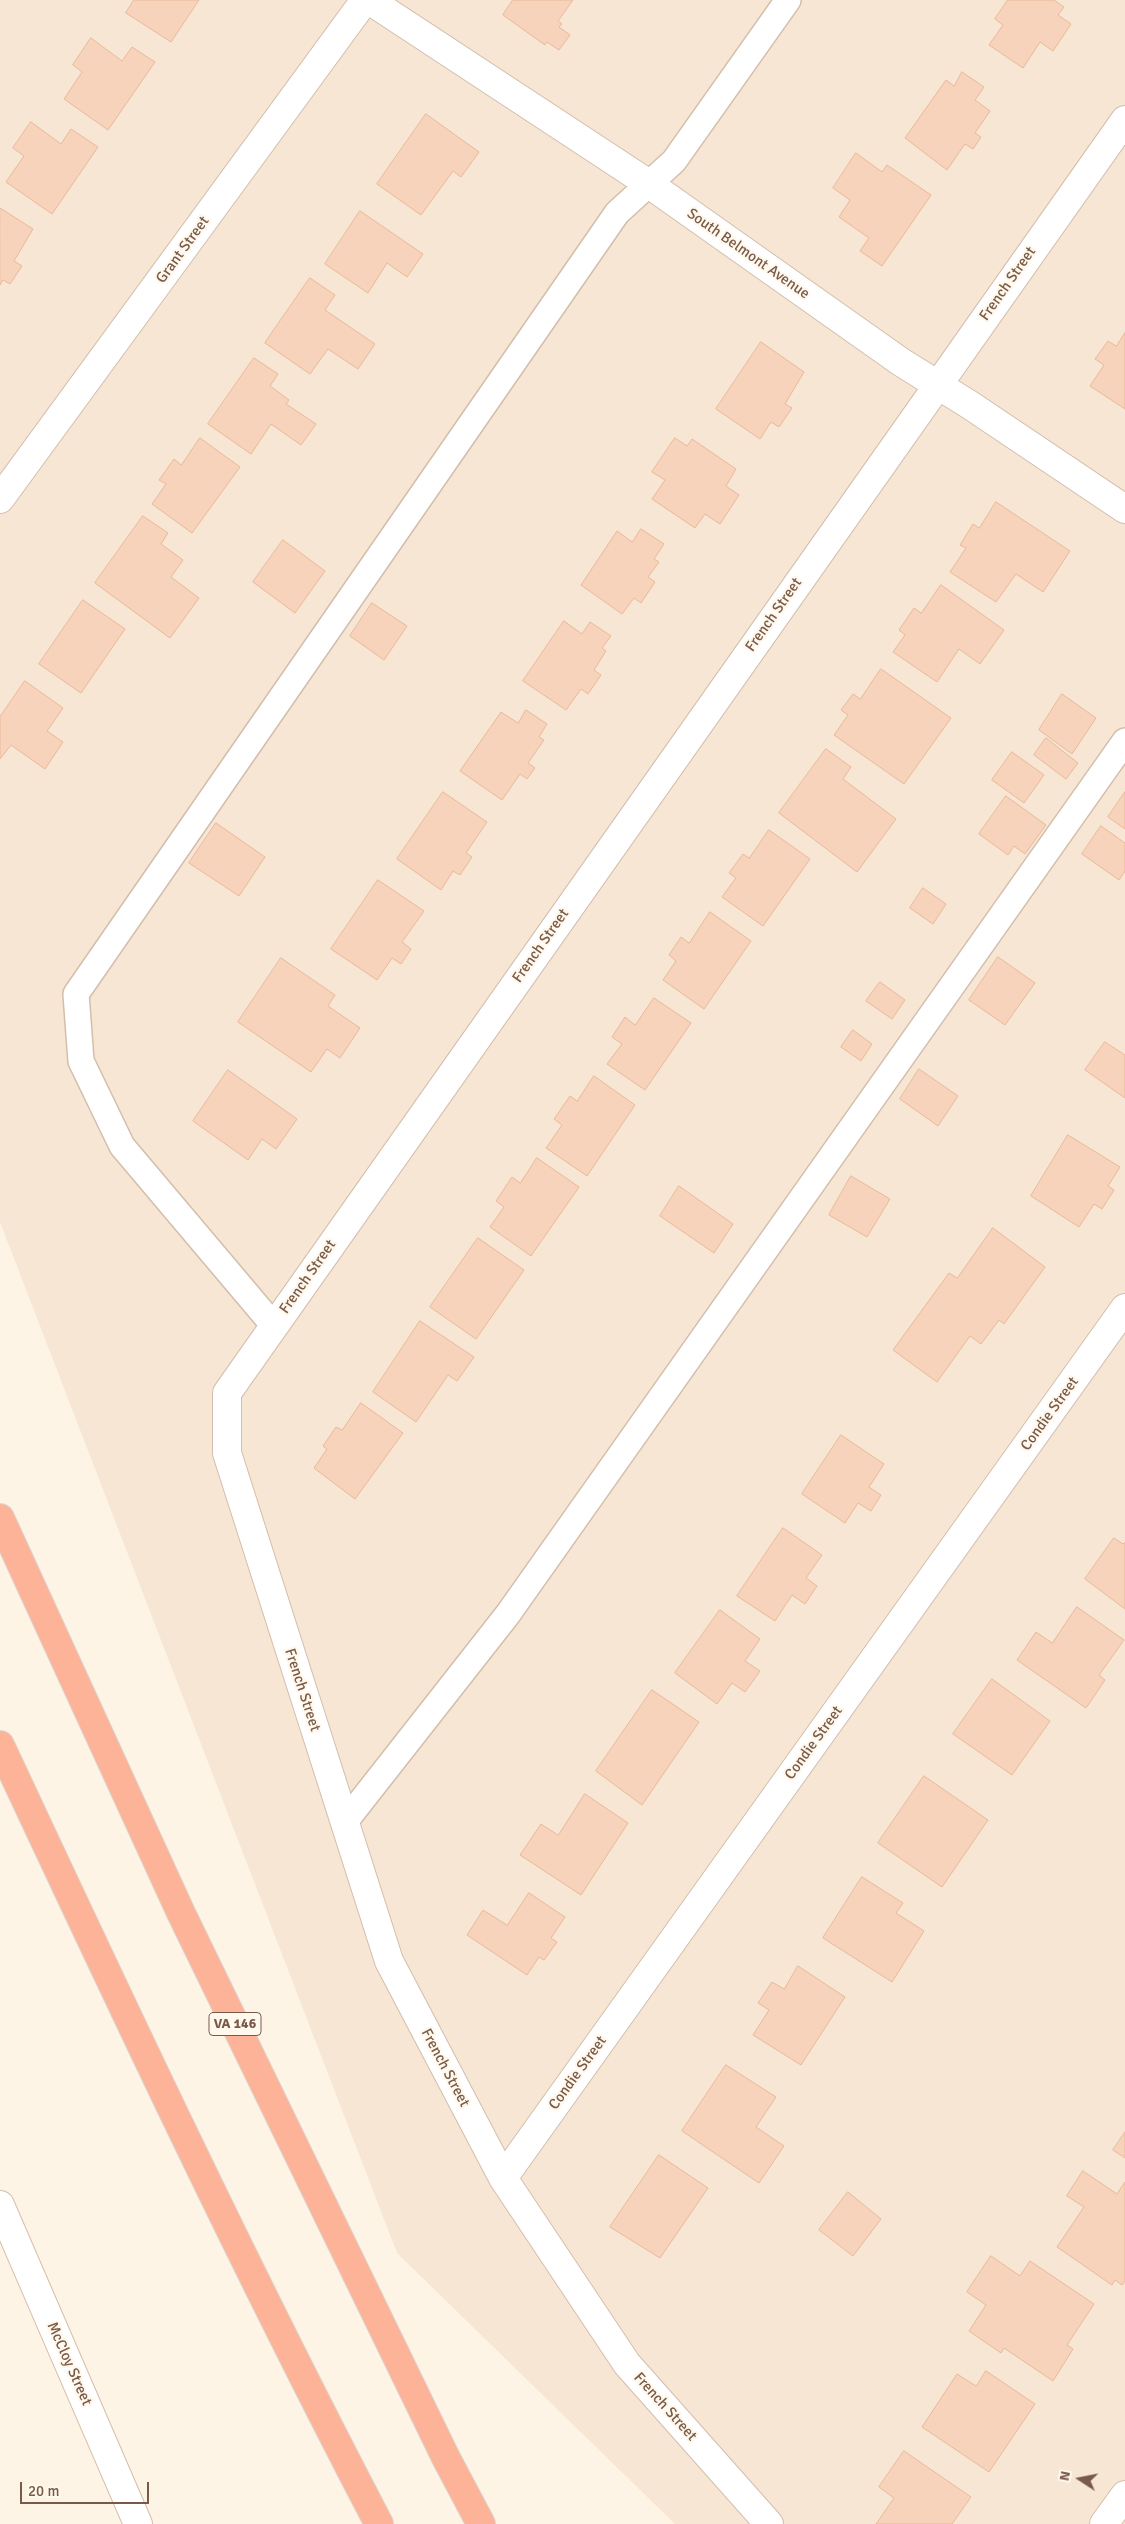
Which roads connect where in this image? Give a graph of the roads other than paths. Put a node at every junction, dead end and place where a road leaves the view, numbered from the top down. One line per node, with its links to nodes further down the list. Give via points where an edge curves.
1 (365, 0): 7 (street, Grant Street)
2 (369, 0): 5 (street, South Belmont Avenue)
3 (788, 0): 5 (lane, via 674,162)
4 (1125, 120): 6 (street, French Street)
5 (649, 184): 6 (street, South Belmont Avenue, via 901,362); 11 (lane, via 617,213 76,994 81,1061 122,1146)
6 (938, 384): 8 (street, South Belmont Avenue); 11 (street, French Street)
7 (0, 499)
8 (1125, 509)
9 (1125, 741): 14 (lane, via 508,1614)
10 (1125, 1308): 15 (street, Condie Street)
11 (274, 1326): 14 (street, French Street, via 227,1393 227,1453)
12 (0, 1518): 20 (highway, VA 146, via 180,1913)
13 (0, 1745): 19 (highway, via 123,2008)
14 (344, 1823): 15 (street, French Street, via 389,1961)
15 (503, 2178): 21 (street, French Street, via 627,2364)
16 (0, 2204): 18 (street, McCloy Street)
17 (1125, 2495): 22 (street)
18 (138, 2524)
19 (378, 2524)
20 (481, 2524)
21 (769, 2524)
22 (1104, 2524)

